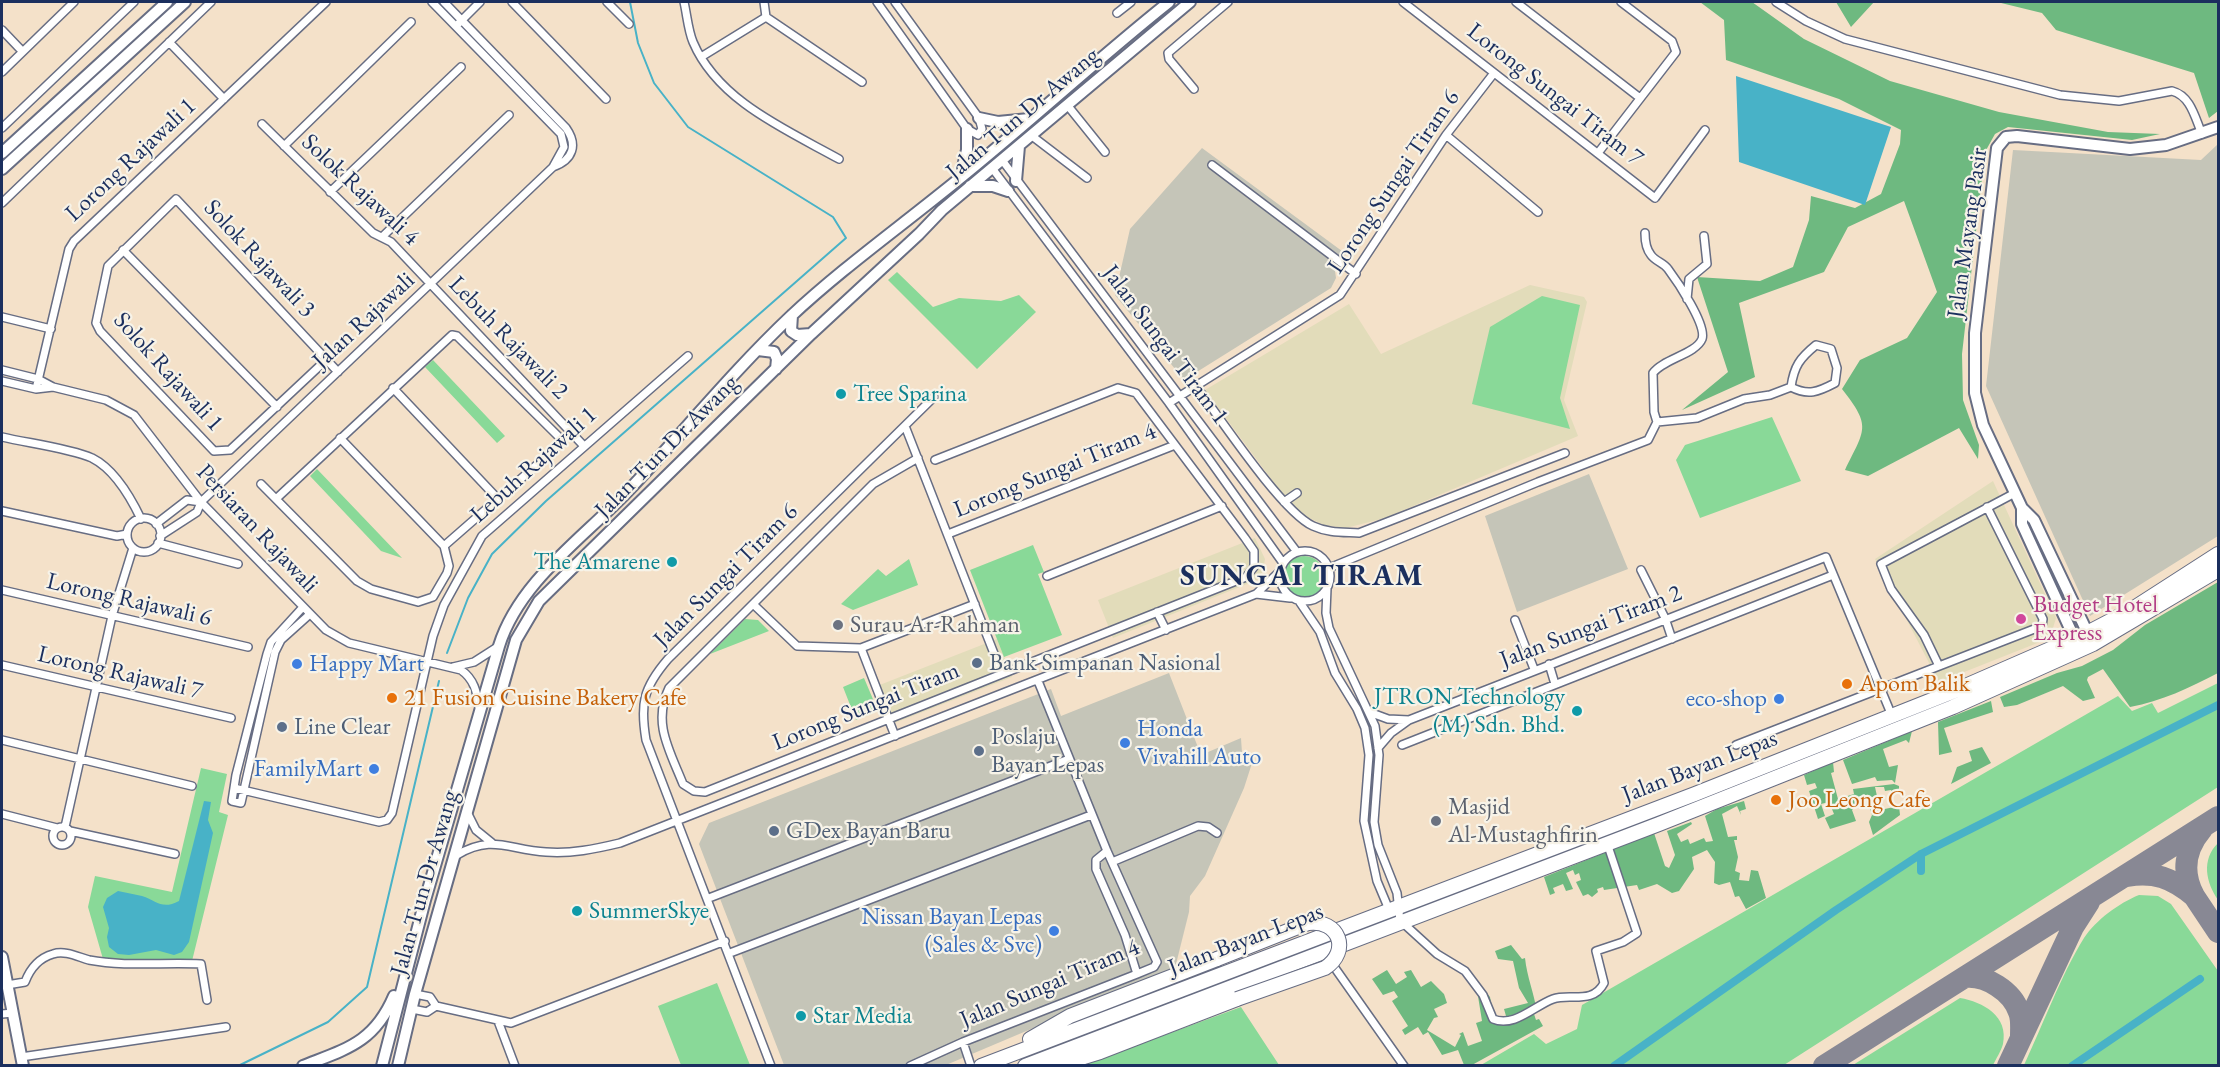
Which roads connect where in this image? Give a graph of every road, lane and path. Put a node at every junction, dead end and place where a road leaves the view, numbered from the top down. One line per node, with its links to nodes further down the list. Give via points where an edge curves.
1 (74, 2): 32 (street)
2 (134, 2): 48 (street)
3 (167, 2): 57 (main road)
4 (184, 2): 64 (main road)
5 (211, 2): 31 (street)
6 (326, 2): 40 (street, Lorong Rajawali 1)
7 (432, 2): 29 (street, Jalan Rajawali)
8 (444, 2): 26 (street, Jalan Rajawali)
9 (480, 2): 26 (street)
10 (512, 2): 41 (street)
11 (607, 2): 28 (street)
12 (684, 2): 33 (street)
13 (764, 2): 25 (street)
14 (877, 2): 49 (street)
15 (895, 2): 44 (street)
16 (1131, 2): 24 (street)
17 (1169, 2): 45 (main road, Jalan Tun Dr Awang)
18 (1191, 2): 42 (main road, Jalan Tun Dr Awang)
19 (1228, 2): 38 (street, via 1168,53)
20 (1403, 2): 36 (street, Lorong Sungai Tiram 7)
21 (1516, 2): 39 (street)
22 (1621, 2): 39 (street, via 1672,41 1676,52)
23 (1776, 2): 51 (street, via 1845,39 2060,95 2119,101 2172,91 2181,93)
24 (1117, 13)
25 (766, 17): 33 (street); 37 (street)
26 (462, 20): 29 (street); 62 (street, Jalan Rajawali, via 571,135 571,155)
27 (411, 22): 54 (street)
28 (629, 24)
29 (456, 26): 62 (street, Jalan Rajawali, via 561,134 564,147)
30 (2, 30): 32 (street)
31 (169, 42): 40 (street); 72 (street)
32 (22, 51): 35 (street)
33 (701, 57): 59 (street, via 741,100)
34 (460, 67): 70 (street)
35 (2, 72)
36 (1494, 73): 52 (street, Lorong Sungai Tiram 6); 58 (street, Lorong Sungai Tiram 7)
37 (862, 82)
38 (1194, 89)
39 (1640, 98): 58 (street)
40 (224, 99): 83 (street, Lorong Rajawali 1, via 74,241)
41 (606, 99)
42 (1068, 106): 53 (main road, Jalan Tun Dr Awang); 56 (street)
43 (508, 115): 76 (street)
44 (979, 118): 45 (main road, via 998,122); 49 (street, via 981,132 974,134)
45 (1029, 118): 65 (main road, Jalan Tun Dr Awang)
46 (262, 124): 54 (street, Solok Rajawali 4)
47 (2218, 127): 51 (main road, Jalan Mayang Pasir)
48 (2, 128)
49 (967, 129): 65 (main road, via 968,150)
50 (1705, 130): 58 (street, Lorong Sungai Tiram 7, via 1654,198)
51 (2202, 134): 113 (main road, Jalan Mayang Pasir, via 2166,145 2130,149 2018,135 2000,141 1975,333 1975,393 1983,425)
52 (1446, 135): 73 (street); 78 (street, Lorong Sungai Tiram 6)
53 (1032, 136): 55 (main road, Jalan Tun Dr Awang); 66 (street)
54 (284, 146): 70 (street, Solok Rajawali 4)
55 (1020, 146): 60 (main road, Jalan Tun Dr Awang); 67 (main road)
56 (1105, 152)
57 (2, 153)
58 (1598, 153)
59 (839, 159)
60 (1002, 160): 63 (main road, Jalan Tun Dr Awang); 67 (street, Jalan Sungai Tiram 1)
61 (1212, 165): 78 (street)
62 (553, 167): 79 (street, Jalan Rajawali)
63 (992, 168): 68 (main road, Jalan Tun Dr Awang); 69 (street, Jalan Sungai Tiram 1)
64 (2, 170)
65 (961, 175): 81 (main road, Jalan Tun Dr Awang)
66 (1087, 178)
67 (1016, 181): 98 (street, Jalan Sungai Tiram 1)
68 (970, 186): 69 (main road, via 993,186); 84 (main road, Jalan Tun Dr Awang)
69 (1008, 191): 100 (street, Jalan Sungai Tiram 1)
70 (330, 192): 76 (street, Solok Rajawali 4)
71 (176, 198): 77 (street, Solok Rajawali 1); 87 (street, Solok Rajawali 3)
72 (2, 203)
73 (1538, 212)
74 (1645, 233): 80 (street, via 1652,257 1667,267)
75 (1704, 236): 80 (street, via 1707,264 1689,279)
76 (382, 237): 79 (street, Solok Rajawali 4)
77 (123, 250): 101 (street); 101 (street, Solok Rajawali 1, via 106,270 96,323 209,448 230,450)
78 (1356, 274): 93 (street, Lorong Sungai Tiram 6, via 1340,295)
79 (430, 285): 90 (street, Jalan Rajawali); 106 (street, Lebuh Rajawali 2)
80 (1687, 298): 102 (street, via 1700,324 1702,339 1653,373)
81 (792, 315): 84 (main road, via 791,331 797,335); 85 (main road, Jalan Tun Dr Awang)
82 (2, 317): 83 (street)
83 (51, 329): 91 (street, Lorong Rajawali 1)
84 (811, 334): 88 (main road, Jalan Tun Dr Awang)
85 (758, 350): 88 (main road, via 774,352); 156 (main road, Jalan Tun Dr Awang, via 536,583 512,614)
86 (688, 356): 106 (street, Lebuh Rajawali 1)
87 (326, 360): 90 (street, Solok Rajawali 3); 101 (street, Solok Rajawali 1)
88 (776, 369): 188 (main road, Jalan Tun Dr Awang, via 531,612 516,640)
89 (2, 370): 91 (street, Persiaran Rajawali)
90 (339, 372): 116 (street, Jalan Rajawali)
91 (38, 379): 94 (street, Persiaran Rajawali); 97 (street, Lorong Rajawali 1)
92 (2, 381): 97 (street, Persiaran Rajawali)
93 (1196, 386): 98 (street, Lorong Sungai Tiram 6); 117 (street)
94 (53, 387): 97 (street, Persiaran Rajawali); 116 (street, Persiaran Rajawali, via 125,408)
95 (1791, 387): 95 (street, via 1800,358 1816,345 1831,349 1837,368 1835,383 1804,394); 102 (street, via 1744,399 1696,418)
96 (393, 388): 105 (street); 115 (street); 115 (street, via 447,337 457,336 556,433 560,441)
97 (36, 389)
98 (1179, 395): 100 (street, Lorong Sungai Tiram 6); 130 (street, Jalan Sungai Tiram 1)
99 (934, 397): 103 (street, Jalan Sungai Tiram 6)
100 (1169, 403): 132 (street, Jalan Sungai Tiram 1)
101 (276, 407)
102 (1657, 422): 134 (street, via 1648,440 1622,452 1538,482)
103 (905, 426): 109 (street); 190 (street, Jalan Sungai Tiram 6, via 668,659 651,681 641,712 646,741)
104 (2, 437): 121 (street, via 91,458 119,484)
105 (340, 438): 114 (street); 128 (street)
106 (583, 445): 126 (street, Lebuh Rajawali 1)
107 (1176, 445): 110 (street, Lorong Sungai Tiram, via 1136,393 1118,388); 118 (street, Lorong Sungai Tiram); 125 (street, Lorong Sungai Tiram 4)
108 (1565, 453): 117 (street, via 1359,533 1329,532 1313,526 1298,518)
109 (918, 458): 125 (street); 144 (street, Lorong Sungai Tiram, via 873,484)
110 (934, 460)
111 (261, 484): 114 (street)
112 (1297, 493): 117 (street)
113 (2014, 493): 119 (street); 155 (main road, Jalan Mayang Pasir, via 2034,520)
114 (277, 498): 128 (street, via 357,581 371,590 418,602 433,597 449,566)
115 (498, 499): 123 (street)
116 (201, 502): 122 (street, Jalan Rajawali, via 187,500); 127 (street, Jalan Rajawali, via 197,512); 146 (street, Persiaran Rajawali)
117 (1284, 502)
118 (1222, 506): 139 (street); 147 (street, Lorong Sungai Tiram, via 1254,551 1256,560 1251,573)
119 (1987, 507): 162 (street, via 1881,564 1891,589 1924,635); 162 (street, via 2043,620 2042,626)
120 (2, 511): 124 (street, via 117,536)
121 (141, 519): 122 (street); 124 (street, via 131,524)
122 (156, 524): 127 (street)
123 (470, 525): 126 (street); 128 (street)
124 (127, 534): 129 (street)
125 (948, 534): 145 (street)
126 (482, 536): 159 (street, Lebuh Rajawali 1, via 444,605)
127 (159, 540): 129 (street, via 147,552); 133 (street)
128 (444, 546)
129 (133, 548): 149 (street)
130 (1297, 552): 132 (street); 134 (street, via 1319,555)
131 (2218, 554): 155 (highway, Jalan Bayan Lepas)
132 (1283, 562): 137 (street)
133 (238, 564)
134 (1329, 568): 140 (street)
135 (1641, 570): 150 (street)
136 (2218, 570): 152 (highway, Jalan Bayan Lepas)
137 (1279, 572): 142 (street); 143 (street, via 1282,587)
138 (1833, 575): 150 (street, Jalan Sungai Tiram 2, via 1826,557); 154 (street); 170 (street)
139 (1047, 576)
140 (1327, 588): 143 (street, via 1315,600); 171 (street, via 1329,628)
141 (2, 590): 149 (street, Lorong Rajawali 6)
142 (1256, 594): 143 (street); 153 (street)
143 (1295, 600): 200 (street, via 1320,633 1335,673 1365,728 1369,755 1364,821 1368,848)
144 (753, 604): 158 (street, via 797,646); 175 (street, Lorong Sungai Tiram, via 675,679 664,698 662,730 688,789 705,792)
145 (975, 604): 158 (street); 166 (street)
146 (303, 607): 148 (street, Persiaran Rajawali); 185 (street, via 271,642)
147 (1157, 612): 153 (street); 166 (street, Lorong Sungai Tiram)
148 (310, 614): 159 (street, Persiaran Rajawali, via 326,630 349,643); 186 (street, via 281,640 275,652)
149 (112, 616): 157 (street, Lorong Rajawali 6); 169 (street)
150 (1665, 618): 154 (street); 160 (street, Jalan Sungai Tiram 2)
151 (1515, 620): 165 (street)
152 (2132, 622): 155 (highway, Jalan Bayan Lepas); 164 (highway, via 2102,646 2074,660)
153 (1166, 630): 167 (street)
154 (1671, 639): 168 (street)
155 (2084, 641): 164 (highway, Jalan Bayan Lepas); 173 (highway, Jalan Bayan Lepas)
156 (499, 646): 163 (street, via 474,662); 172 (main road, Jalan Tun Dr Awang)
157 (248, 647)
158 (861, 648): 175 (street)
159 (427, 661): 163 (street, Persiaran Rajawali); 186 (street, Lebuh Rajawali 1, via 392,813 387,820 379,822)
160 (1549, 664): 165 (street, Jalan Sungai Tiram 2); 168 (street)
161 (2, 665): 169 (street, Lorong Rajawali 7)
162 (1939, 666): 170 (street)
163 (453, 667): 172 (street, Persiaran Rajawali, via 468,675 474,685)
164 (2043, 668): 194 (highway, Jalan Bayan Lepas)
165 (1534, 669): 176 (street, Jalan Sungai Tiram 2)
166 (1002, 674): 175 (street, Lorong Sungai Tiram)
167 (1038, 681): 177 (street); 183 (street, Jalan Sungai Tiram 4)
168 (1555, 684): 179 (street)
169 (96, 688): 174 (street, Lorong Rajawali 7); 182 (street)
170 (1881, 690): 173 (street); 180 (street)
171 (1370, 712): 176 (street, via 1388,719); 181 (street)
172 (480, 715): 206 (main road, Jalan Tun Dr Awang)
173 (1892, 716): 200 (highway, Jalan Bayan Lepas)
174 (231, 718)
175 (888, 719): 177 (street)
176 (1409, 720): 181 (street)
177 (895, 736): 190 (street)
178 (2, 740): 182 (street)
179 (1402, 745)
180 (1736, 745)
181 (1378, 748): 200 (street, via 1374,822)
182 (80, 759): 184 (street); 191 (street)
183 (1069, 759): 189 (street, Jalan Sungai Tiram 4); 199 (street)
184 (192, 786)
185 (234, 788): 186 (street); 186 (street, via 232,801 241,803)
186 (243, 791)
187 (2, 814): 191 (street)
188 (468, 814): 193 (street, via 476,830); 197 (main road, Jalan Tun Dr Awang)
189 (1091, 814): 195 (street, Jalan Sungai Tiram 4); 204 (street)
190 (678, 820): 193 (street, via 620,843 574,852 523,850); 199 (street, Jalan Sungai Tiram 6)
191 (64, 829): 196 (street)
192 (1217, 833): 198 (street, via 1198,826)
193 (492, 843): 197 (street)
194 (1607, 843): 201 (highway, Jalan Bayan Lepas); 201 (street, via 1636,933 1596,951 1604,983 1599,990 1579,999 1554,999 1527,1014 1499,1021 1492,1018 1484,996 1466,971 1437,954)
195 (1107, 851): 198 (street, Jalan Sungai Tiram 4); 207 (street, via 1096,860 1096,869 1125,935)
196 (175, 854)
197 (457, 855): 209 (main road, Jalan Tun Dr Awang)
198 (1112, 862): 207 (street, Jalan Sungai Tiram 4, via 1157,957 1154,967)
199 (709, 898): 202 (street, Jalan Sungai Tiram 6)
200 (1394, 908): 201 (street); 201 (street); 217 (highway, Jalan Bayan Lepas)
201 (1400, 921): 203 (highway, Jalan Bayan Lepas)
202 (725, 941): 204 (street, Jalan Sungai Tiram 6); 214 (street, via 511,1023)
203 (1323, 952): 227 (highway, Jalan Bayan Lepas); 229 (street)
204 (730, 953): 223 (street, Jalan Sungai Tiram 6)
205 (2, 957): 208 (main road)
206 (408, 964): 219 (main road, via 384,1016 368,1035 338,1054); 220 (main road, Jalan Tun Dr Awang)
207 (1137, 974): 216 (street, Jalan Sungai Tiram 4)
208 (7, 985): 210 (street, via 25,982 45,957 62,952 124,963 201,964); 213 (main road)
209 (415, 994): 211 (street, via 430,998); 212 (main road, Jalan Tun Dr Awang)
210 (207, 1000)
211 (435, 1006): 212 (street, via 427,1012); 214 (street)
212 (412, 1009): 221 (main road, Jalan Tun Dr Awang)
213 (7, 1013): 218 (main road)
214 (498, 1021): 222 (street)
215 (226, 1027): 218 (street)
216 (963, 1042): 224 (street, Jalan Sungai Tiram 4); 225 (street)
217 (1002, 1056): 226 (highway, Jalan Bayan Lepas); 228 (highway, bridge, via 1070,1016 1308,923 1322,921 1338,936 1339,952 1325,968)
218 (22, 1061)
219 (303, 1065)
220 (382, 1065)
221 (398, 1065)
222 (515, 1065)
223 (771, 1065)
224 (910, 1065)
225 (971, 1065)
226 (981, 1065)
227 (1025, 1065)
228 (1055, 1065)
229 (1404, 1065)

